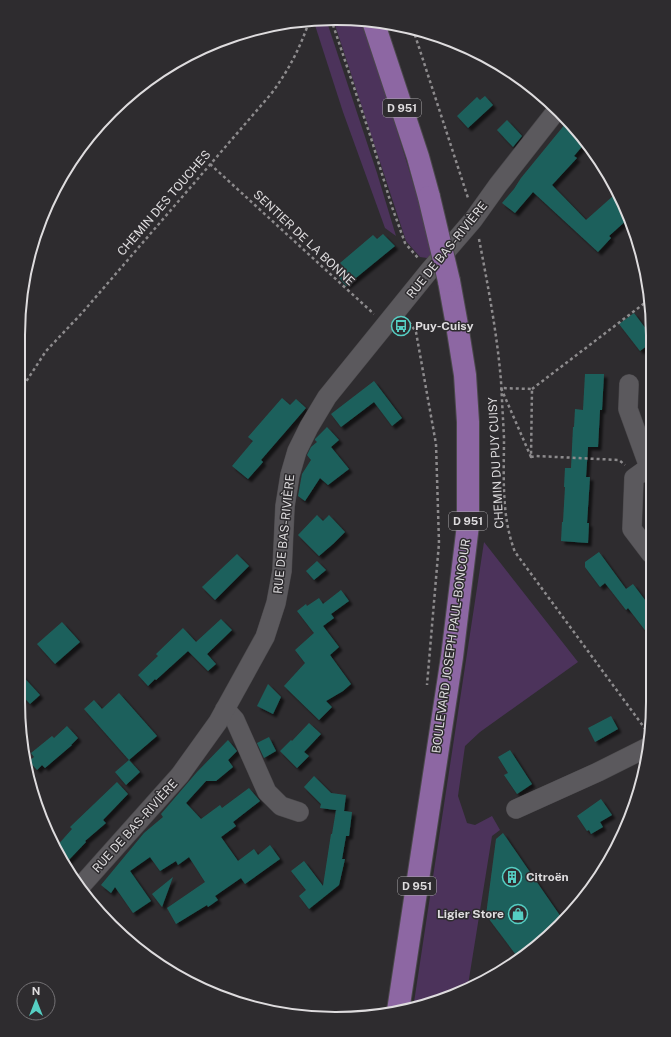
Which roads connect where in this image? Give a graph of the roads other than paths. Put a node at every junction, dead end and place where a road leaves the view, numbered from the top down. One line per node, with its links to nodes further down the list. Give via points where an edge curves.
1 (375, 28): 11 (main road, BOULEVARD JOSEPH PAUL-BONCOUR / D 951, bridge, via 418,157 449,281 465,375 468,422 468,525 452,657)
2 (553, 115): 6 (street, RUE DE BAS-RIVIÈRE, via 473,220 327,397 309,427 297,451 290,475 285,506 282,571 276,603 265,637)
3 (629, 384): 4 (street, via 628,409)
4 (645, 470): 5 (street, via 632,529)
5 (646, 547)
6 (225, 709): 9 (street, via 236,720 267,792 281,806); 10 (street, RUE DE BAS-RIVIÈRE, via 180,775)
7 (642, 750): 8 (street)
8 (516, 809)
9 (300, 812)
10 (83, 883)
11 (399, 1005)

